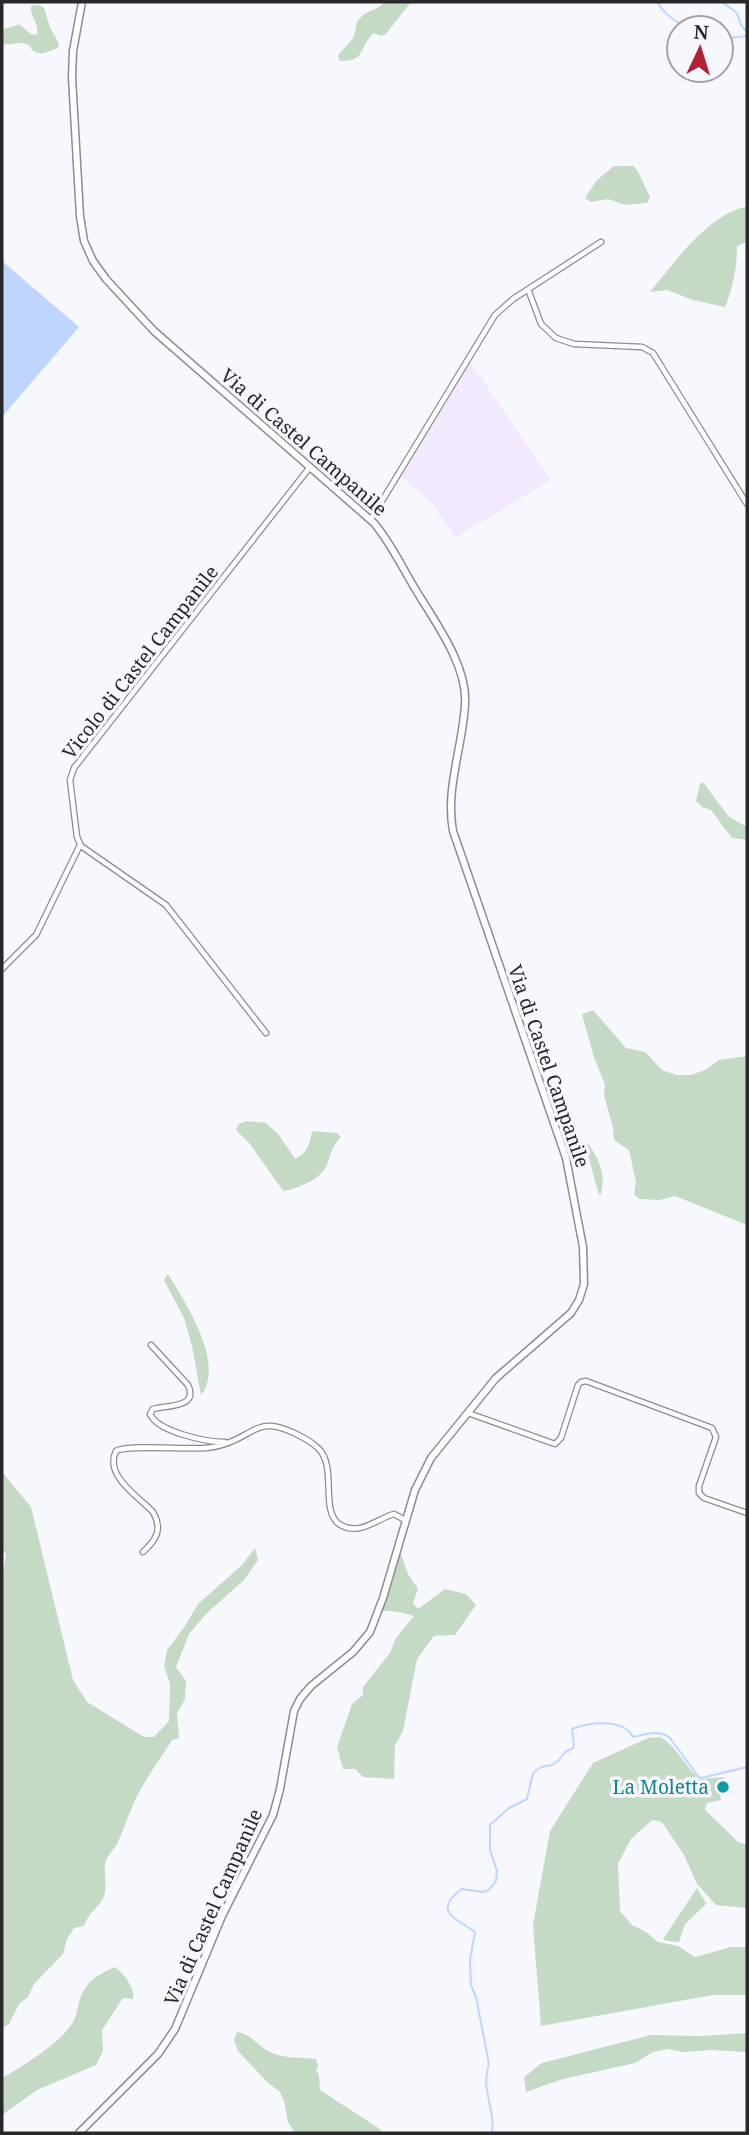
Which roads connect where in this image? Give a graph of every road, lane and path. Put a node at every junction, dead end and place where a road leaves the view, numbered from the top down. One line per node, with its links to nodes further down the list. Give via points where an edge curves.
1 (82, 2): 4 (street, Via di Castel Campanile, via 72,77 80,216 90,254 154,331)
2 (601, 242): 3 (street)
3 (528, 289): 5 (street, via 541,324 556,338 574,344 639,347 653,353); 6 (street, via 489,324)
4 (310, 466): 6 (street, Via di Castel Campanile); 7 (street, Vicolo di Castel Campanile, via 73,769 70,780)
5 (747, 504)
6 (371, 519): 11 (street, Via di Castel Campanile, via 452,653 463,680 466,702 451,803 453,831 566,1158 584,1259 584,1287 573,1311 503,1372)
7 (80, 845): 8 (street, via 38,932); 9 (street, via 169,908)
8 (2, 969)
9 (266, 1032)
10 (151, 1345): 12 (street, via 191,1392 186,1402 153,1409 152,1419 193,1437)
11 (467, 1413): 13 (street, via 555,1444 578,1383 598,1386 714,1429 716,1437 699,1493); 14 (street, Via di Castel Campanile, via 425,1469)
12 (229, 1442): 14 (street, via 262,1427 284,1429 322,1454 331,1511 338,1523 357,1528 392,1514); 15 (street, via 199,1448 127,1447 116,1451 115,1472 157,1519 157,1538)
13 (747, 1513)
14 (405, 1520): 16 (street, Via di Castel Campanile, via 368,1636 314,1684 296,1707 273,1815 222,1916 172,2034)
15 (143, 1552)
16 (79, 2133)

